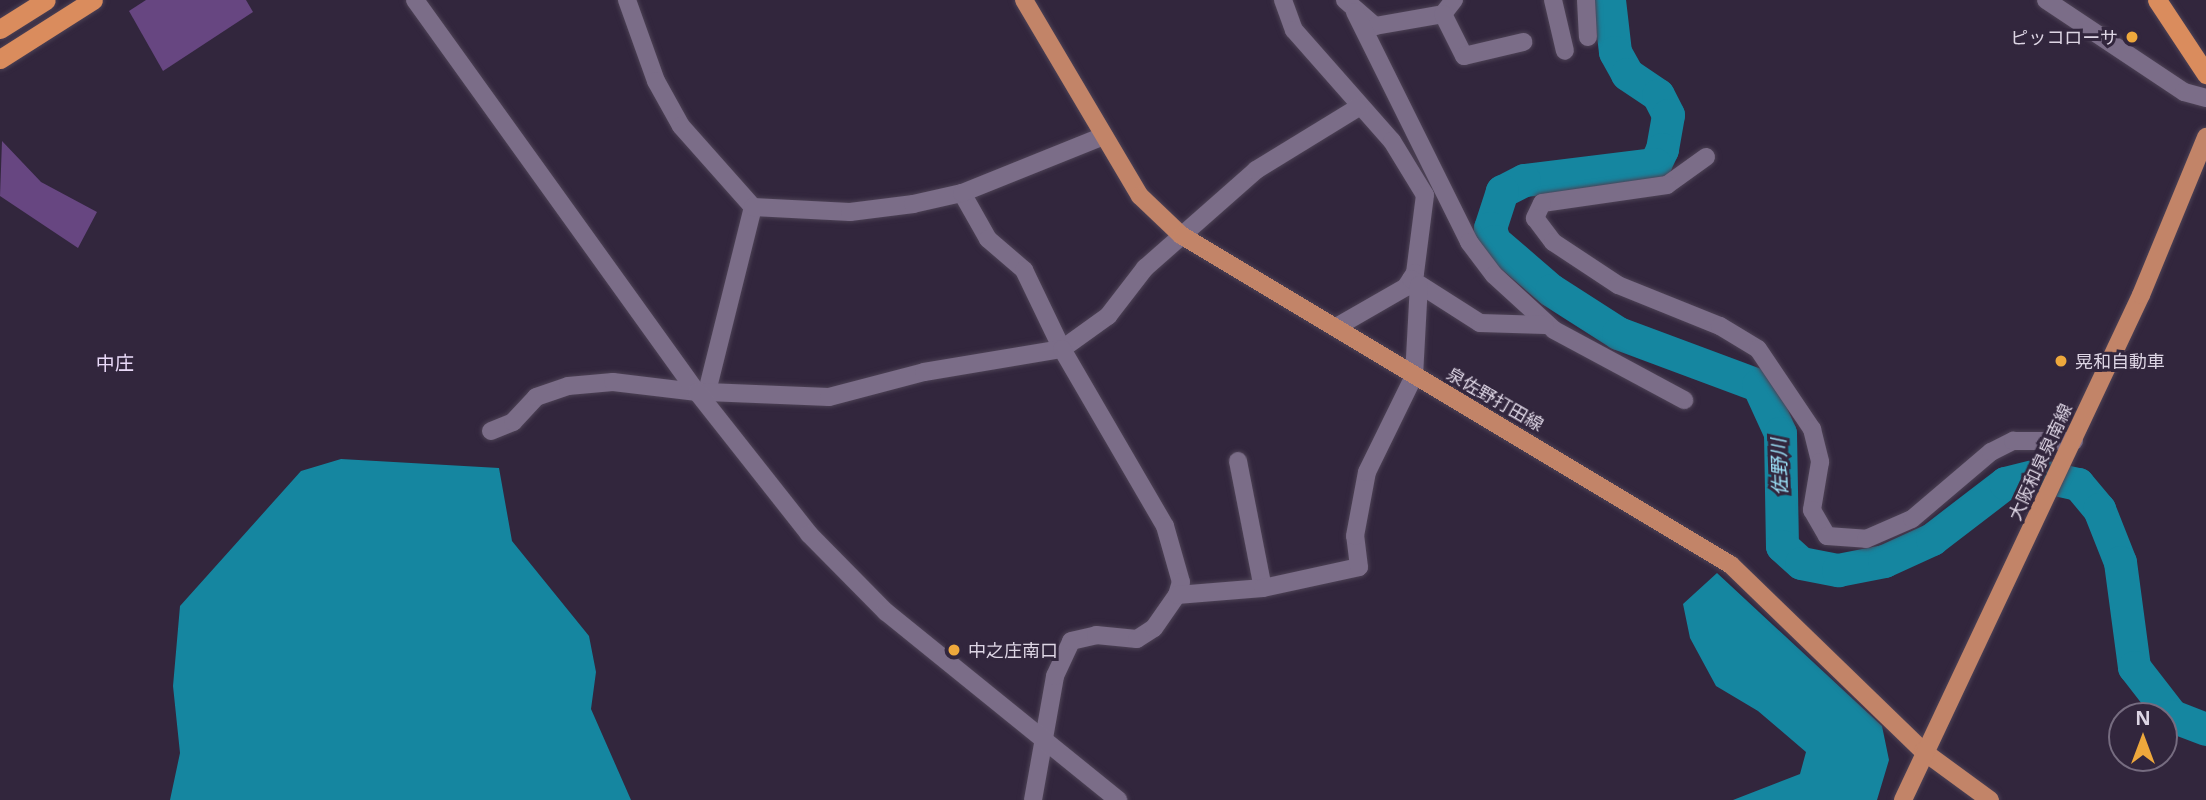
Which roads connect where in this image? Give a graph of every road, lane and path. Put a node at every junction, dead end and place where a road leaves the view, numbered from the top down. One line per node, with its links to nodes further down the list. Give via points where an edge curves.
1 (46, 0): 13 (highway)
2 (93, 0): 17 (highway)
3 (415, 0): 33 (street)
4 (627, 0): 26 (street, via 681,126)
5 (1024, 0): 21 (main road, 泉佐野打田線)
6 (1283, 0): 20 (street, via 1294,30)
7 (1586, 0): 14 (street)
8 (2046, 0): 19 (street, via 2184,92)
9 (2157, 0): 18 (highway)
10 (1557, 1): 16 (street)
11 (1350, 6): 12 (street, via 1375,26); 25 (street)
12 (1448, 7): 15 (street, via 1465,56)
13 (0, 29)
14 (1588, 37)
15 (1523, 42)
16 (1564, 51)
17 (0, 59)
18 (2206, 74)
19 (2206, 98)
20 (1359, 107): 25 (street); 27 (street, via 1256,170)
21 (1104, 136): 24 (street); 27 (main road, 泉佐野打田線, via 1140,196)
22 (2206, 137): 36 (main road, 大阪和泉泉南線)
23 (1706, 157): 36 (street, via 1667,185 1542,203 1535,218 1553,242 1608,279 1720,326 1758,349 1812,429 1820,461 1812,510 1827,536 1866,539 1912,519 1991,452 2013,442 2040,437)
24 (962, 193): 26 (street, via 850,212 774,203); 31 (street, via 988,239 1024,270)
25 (1434, 193): 28 (street); 30 (street, via 1518,302)
26 (753, 207): 33 (street)
27 (1181, 235): 29 (main road, 泉佐野打田線); 31 (street, via 1108,316)
28 (1415, 282): 29 (street); 30 (street, via 1480,323); 32 (street)
29 (1340, 325): 32 (main road, 泉佐野打田線)
30 (1547, 325): 34 (street)
31 (1062, 349): 33 (street, via 924,372 829,397); 39 (street, via 1165,526 1181,582)
32 (1414, 376): 38 (street, via 1367,472 1355,536 1359,567); 41 (main road, 泉佐野打田線, via 1731,565)
33 (702, 393): 35 (street, via 613,382 568,386 536,397 513,422); 40 (street, via 809,534 886,612)
34 (1684, 400)
35 (491, 431)
36 (2070, 449): 41 (main road, 大阪和泉泉南線)
37 (1238, 461): 38 (street)
38 (1263, 588): 39 (street)
39 (1177, 595): 40 (street, via 1154,628 1137,639 1096,635 1071,641 1059,659)
40 (1043, 739): 42 (street); 43 (street)
41 (1923, 751): 44 (main road, 大阪和泉泉南線); 45 (main road, 泉佐野打田線)
42 (1034, 800)
43 (1118, 800)
44 (1903, 800)
45 (1990, 800)

